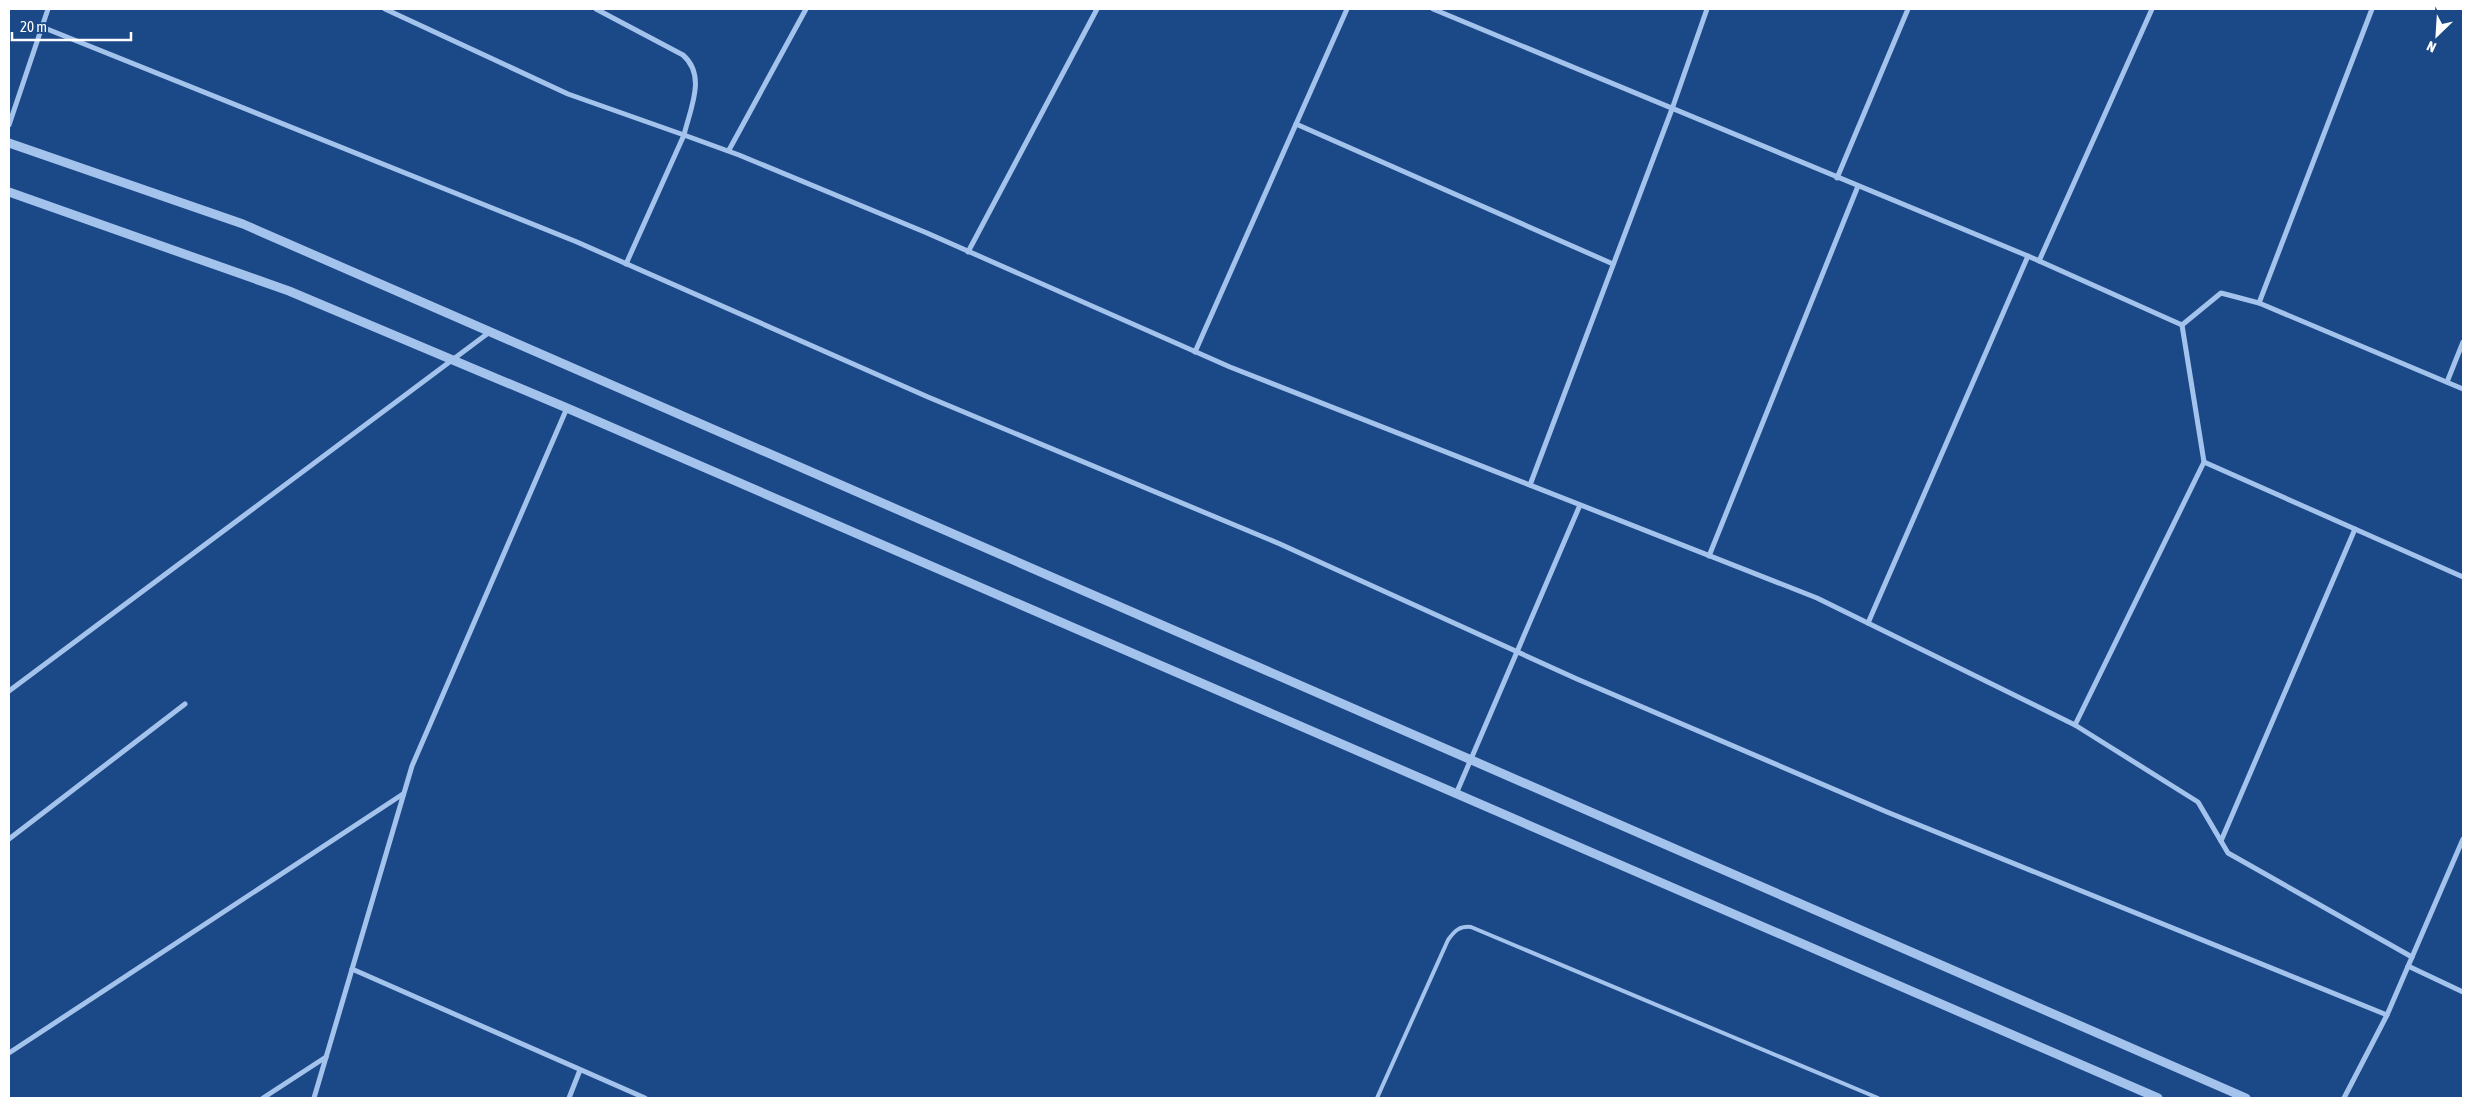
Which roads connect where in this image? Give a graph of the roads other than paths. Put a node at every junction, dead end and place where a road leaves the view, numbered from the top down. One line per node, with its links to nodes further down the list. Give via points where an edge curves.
1 (48, 9): 12 (street)
2 (385, 9): 16 (street, via 568,94)
3 (596, 9): 16 (street, via 683,55 690,62 697,81)
4 (806, 9): 18 (street)
5 (1097, 9): 22 (street)
6 (1347, 9): 14 (street)
7 (1433, 9): 13 (street)
8 (1707, 9): 13 (street)
9 (1908, 9): 19 (street)
10 (2152, 9): 24 (street)
11 (2372, 9): 27 (street)
12 (42, 27): 15 (street); 25 (street)
13 (1672, 109): 19 (street); 26 (street)
14 (1296, 124): 26 (street); 31 (street)
15 (9, 125)
16 (684, 135): 18 (street); 25 (street)
17 (9, 143): 29 (street, via 243,224)
18 (729, 150): 22 (street)
19 (1838, 178): 20 (street)
20 (1858, 186): 23 (street); 40 (street)
21 (9, 192): 32 (street, via 289,292)
22 (968, 252): 31 (street)
23 (2028, 256): 24 (street); 42 (street)
24 (2038, 261): 28 (street)
25 (626, 264): 43 (street, via 928,397 1280,544)
26 (1613, 264): 37 (street)
27 (2259, 303): 28 (street, via 2221,293); 33 (street)
28 (2182, 325): 36 (street)
29 (491, 331): 32 (street); 47 (street)
30 (2463, 342): 33 (street)
31 (1195, 352): 37 (street)
32 (450, 360): 35 (street); 44 (street)
33 (2446, 382): 34 (street)
34 (2463, 389)
35 (567, 408): 48 (street, via 412,766); 49 (street)
36 (2204, 462): 39 (street); 46 (street)
37 (1530, 486): 38 (street)
38 (1580, 505): 40 (street); 43 (street)
39 (2356, 529): 41 (street); 52 (street)
40 (1708, 556): 42 (street, via 1817,598)
41 (2463, 576)
42 (1868, 624): 46 (street)
43 (1518, 652): 47 (street); 57 (street, via 1887,812)
44 (9, 691)
45 (185, 704): 50 (street)
46 (2075, 725): 52 (street, via 2198,802)
47 (1470, 760): 49 (street); 68 (street)
48 (404, 794): 55 (street); 58 (street)
49 (1455, 795): 67 (street)
50 (9, 839)
51 (2463, 839): 53 (street)
52 (2221, 840): 53 (street, via 2228,853)
53 (2412, 957): 54 (street)
54 (2408, 966): 56 (street); 57 (street)
55 (352, 968): 59 (street); 60 (street)
56 (2463, 992)
57 (2387, 1015): 69 (street)
58 (9, 1053)
59 (326, 1057): 61 (street); 62 (street)
60 (580, 1070): 63 (street); 64 (street)
61 (263, 1098)
62 (314, 1098)
63 (569, 1098)
64 (645, 1098)
65 (1376, 1098): 66 (lane, via 1448,940 1463,926)
66 (1878, 1098)
67 (2158, 1098)
68 (2246, 1098)
69 (2344, 1098)

